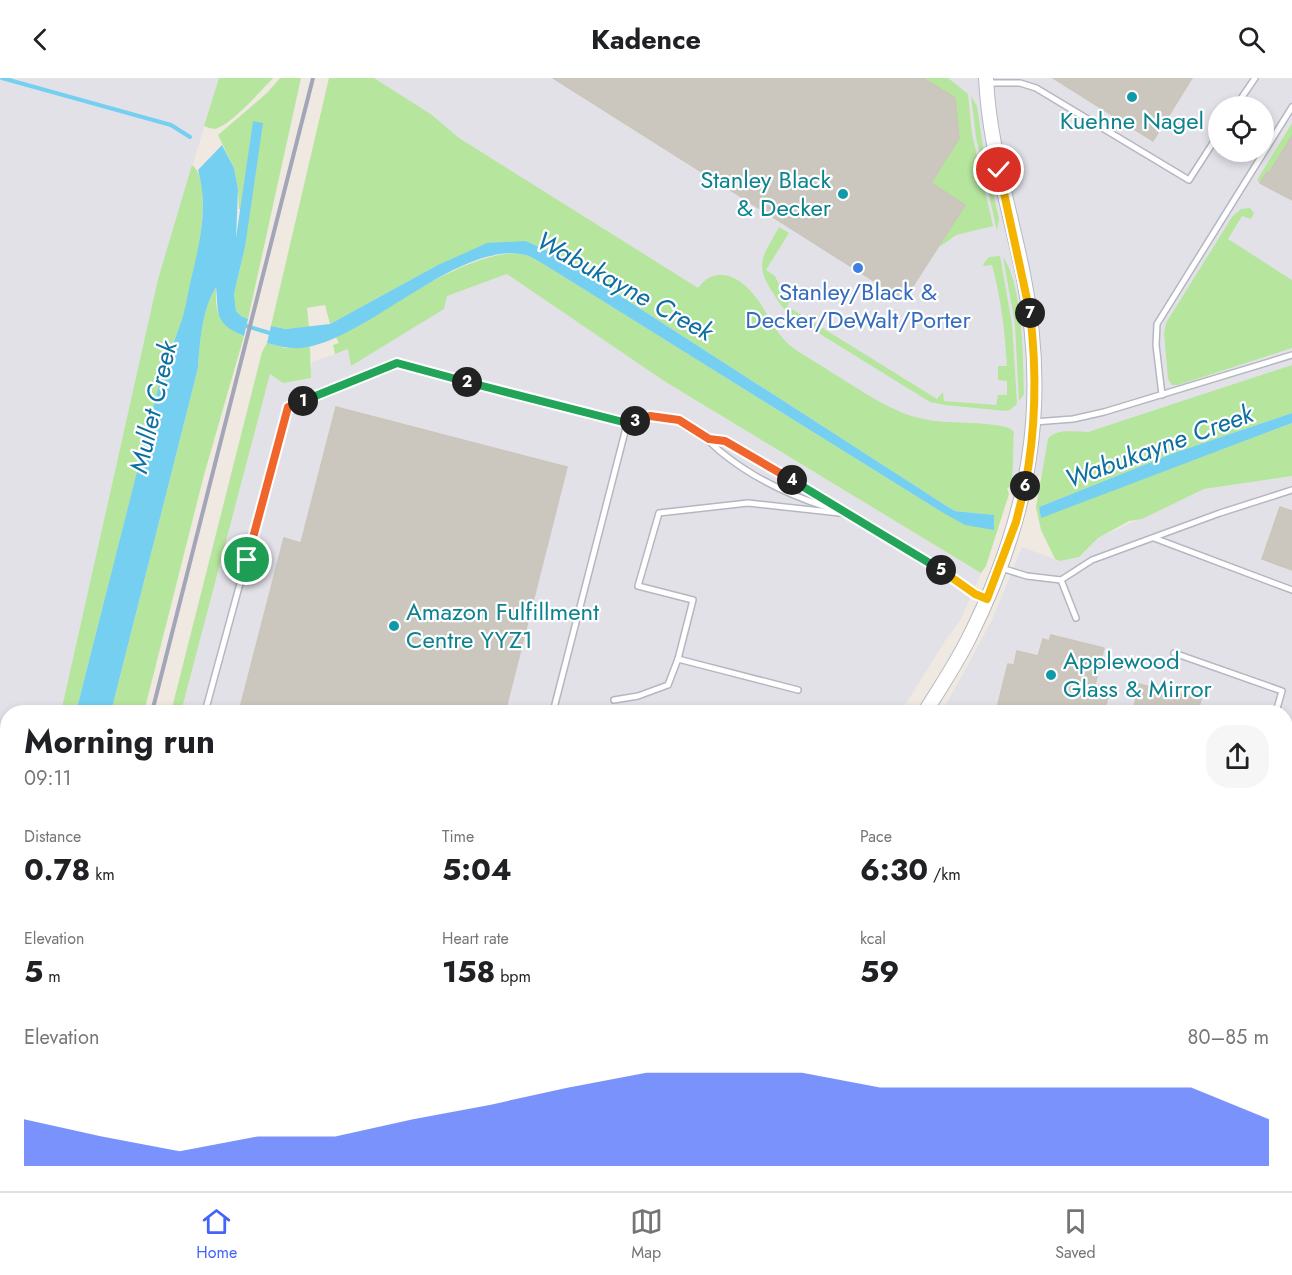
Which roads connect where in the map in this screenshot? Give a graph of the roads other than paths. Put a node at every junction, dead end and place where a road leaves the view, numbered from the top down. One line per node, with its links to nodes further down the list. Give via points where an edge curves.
1 (1255, 78): 3 (lane)
2 (986, 81): 5 (lane, via 1036,88 1190,180); 8 (street, via 994,144 1030,314)
3 (1243, 96)
4 (1292, 107): 7 (lane, via 1156,324)
5 (1208, 151)
6 (1292, 355): 7 (lane)
7 (1162, 395): 8 (lane, via 1073,419)
8 (1034, 422): 14 (street, via 1025,487)
9 (627, 423): 10 (lane, via 650,416 679,420); 23 (lane, via 397,363 288,407); 24 (lane)
10 (709, 439): 12 (lane, via 725,441); 12 (lane, via 720,452 765,480 806,501)
11 (1292, 490): 13 (lane)
12 (849, 514): 17 (lane); 20 (lane, via 748,503 659,513 638,586 693,600)
13 (1154, 538): 15 (lane, via 1092,560); 16 (lane)
14 (1000, 567): 15 (lane, via 1027,576); 17 (street)
15 (1061, 580): 18 (lane)
16 (1292, 590)
17 (987, 599): 25 (street)
18 (1076, 618)
19 (1174, 653): 26 (lane, via 1282,691)
20 (678, 659): 21 (lane); 22 (lane, via 668,685)
21 (798, 690)
22 (614, 700)
23 (207, 705)
24 (555, 705)
25 (929, 705)
26 (1278, 705)

